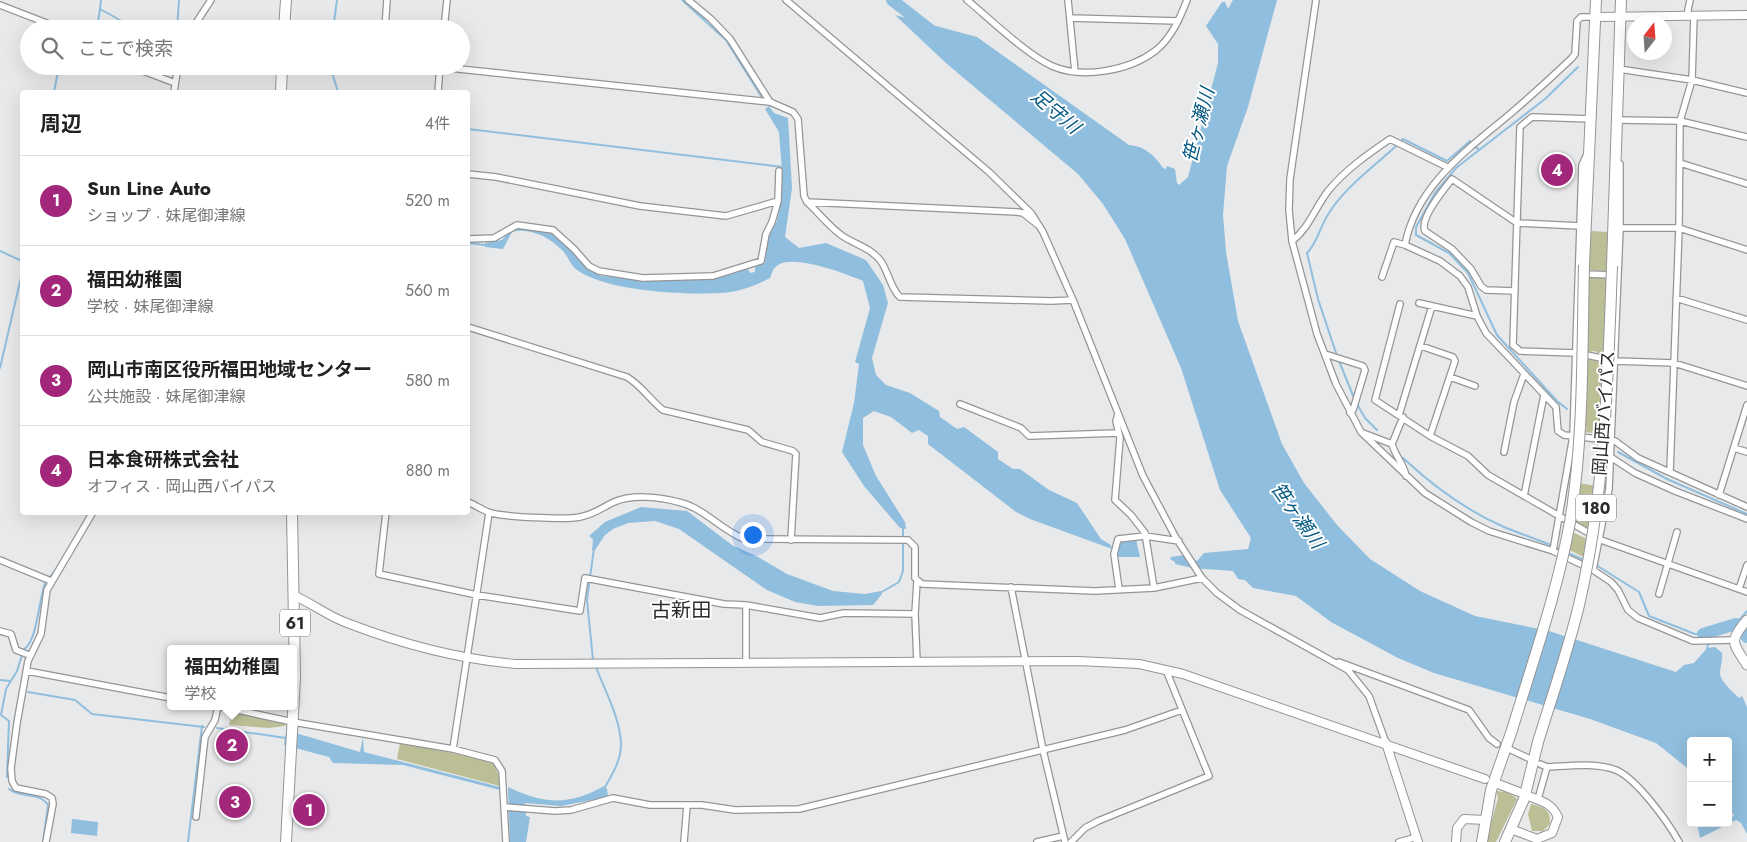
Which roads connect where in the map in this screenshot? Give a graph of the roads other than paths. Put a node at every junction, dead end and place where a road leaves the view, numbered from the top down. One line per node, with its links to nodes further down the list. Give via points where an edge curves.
1 (211, 0): 21 (street)
2 (286, 0): 22 (main road)
3 (387, 0): 23 (street)
4 (447, 0): 24 (street)
5 (688, 0): 39 (street, via 722,29)
6 (786, 0): 54 (street, via 989,172 1017,197)
7 (967, 0): 28 (street, via 1037,56 1052,66)
8 (1068, 0): 19 (street)
9 (1187, 0): 25 (street)
10 (1316, 0): 59 (street, via 1290,179)
11 (1596, 0): 17 (main road, 岡山西バイパス / 180)
12 (1621, 0): 18 (main road, 岡山西バイパス / 180)
13 (1690, 0): 15 (street)
14 (0, 5): 20 (street)
15 (1691, 15): 16 (street); 18 (street); 33 (street)
16 (1747, 15)
17 (1596, 16): 18 (street); 40 (main road, 岡山西バイパス / 180); 47 (street, via 1580,17 1577,21 1572,58)
18 (1620, 16): 26 (main road, 岡山西バイパス / 180)
19 (1070, 18): 25 (street); 28 (street)
20 (39, 20)
21 (198, 20)
22 (285, 20)
23 (386, 20)
24 (445, 20)
25 (1178, 21): 28 (street, via 1161,45 1142,58 1114,68)
26 (1619, 69): 33 (street); 41 (main road, 岡山西バイパス / 180)
27 (470, 70): 39 (street)
28 (1074, 72)
29 (153, 75): 34 (street)
30 (176, 75): 34 (street)
31 (282, 75): 36 (main road)
32 (439, 75): 37 (street)
33 (1692, 80): 38 (street); 42 (street)
34 (174, 83): 35 (street)
35 (174, 90)
36 (281, 90)
37 (438, 90)
38 (1747, 93)
39 (770, 102): 52 (street, via 793,112 798,119)
40 (1592, 119): 45 (main road, 岡山西バイパス / 180); 53 (street, via 1532,117 1520,127)
41 (1617, 120): 42 (street); 44 (main road, 岡山西バイパス / 180)
42 (1680, 121): 43 (street); 46 (street)
43 (1747, 137)
44 (1617, 144): 56 (street); 63 (main road, 岡山西バイパス / 180)
45 (1590, 147): 55 (street, via 1582,165); 62 (main road, 岡山西バイパス / 180)
46 (1680, 163): 50 (street); 57 (street)
47 (1447, 167): 59 (street, via 1390,139 1364,156 1328,191 1301,234); 60 (street, via 1411,221)
48 (779, 171): 51 (street)
49 (470, 174): 51 (street, via 640,206 726,216)
50 (1747, 184)
51 (778, 201): 58 (street, via 760,260 713,276 642,278 599,271 589,266 556,232 529,226 517,225 494,238)
52 (807, 202): 54 (street, via 1017,212); 67 (street, via 837,232 865,247 880,260 900,297)
53 (1517, 223): 55 (street); 65 (street); 65 (street, via 1452,179 1439,195 1423,227 1452,250 1486,290)
54 (1040, 226): 67 (street)
55 (1580, 226): 62 (street)
56 (1620, 228): 57 (street); 63 (street)
57 (1679, 228): 61 (street); 66 (street)
58 (470, 239)
59 (1292, 241): 75 (street)
60 (1405, 245): 64 (street, via 1394,242); 71 (street, via 1440,261 1460,276 1468,287)
61 (1747, 250)
62 (1581, 270): 63 (street); 76 (street); 167 (main road, 岡山西バイパス / 180, bridge, via 1580,422 1571,513 1548,613 1492,790)
63 (1615, 271): 77 (street); 168 (main road, 岡山西バイパス / 180, bridge, via 1597,501 1579,605 1524,798)
64 (1382, 277)
65 (1514, 291): 76 (street, via 1513,345 1520,352)
66 (1676, 298): 72 (street); 78 (street)
67 (1074, 300): 87 (street)
68 (1418, 303): 70 (street)
69 (1400, 304): 88 (street, via 1375,400)
70 (1432, 306): 71 (street); 74 (street)
71 (1477, 316): 79 (street, via 1486,333)
72 (1747, 320)
73 (470, 328): 113 (street, via 628,377 663,410 748,430 762,442 793,452 796,454)
74 (1421, 346): 80 (street, via 1453,357 1455,361); 88 (street)
75 (1325, 354): 86 (street); 86 (street, via 1362,366 1365,370)
76 (1577, 354): 77 (street); 92 (street)
77 (1615, 361): 78 (street); 93 (street)
78 (1674, 363): 82 (street); 99 (street)
79 (1524, 374): 83 (street); 96 (street, via 1514,402)
80 (1450, 377): 81 (street); 91 (street)
81 (1475, 386)
82 (1747, 386)
83 (1544, 395): 92 (street, via 1558,412 1558,431); 102 (street)
84 (960, 404): 90 (street, via 1021,428 1029,436)
85 (1747, 405): 95 (street)
86 (1350, 413): 89 (street)
87 (1118, 414): 90 (street); 115 (street, via 1143,476)
88 (1400, 416): 91 (street); 94 (street)
89 (1361, 432): 94 (street); 100 (street)
90 (1118, 433): 112 (street, via 1115,500 1137,521)
91 (1430, 436): 102 (street, via 1468,456 1488,475)
92 (1573, 436): 93 (street); 109 (street)
93 (1611, 441): 98 (street); 99 (street)
94 (1392, 444): 100 (street)
95 (1734, 448): 97 (street); 101 (street)
96 (1504, 452)
97 (1747, 452)
98 (1609, 456): 110 (street, via 1675,491); 114 (street, via 1609,489)
99 (1670, 472): 101 (street)
100 (1406, 476): 116 (street, via 1425,493 1489,531)
101 (1719, 495): 104 (street)
102 (1524, 496): 109 (street)
103 (470, 503): 105 (street)
104 (1747, 507)
105 (489, 512): 113 (street, via 577,518 598,513 629,497 677,501 689,504 744,540); 130 (street)
106 (91, 515): 122 (street)
107 (292, 515): 131 (main road, 61)
108 (386, 515): 130 (street, via 379,574)
109 (1559, 517): 114 (street); 116 (street)
110 (1747, 519)
111 (1677, 532): 118 (street)
112 (1145, 536): 115 (street); 125 (street); 126 (street, via 1118,538 1115,548)
113 (791, 540): 123 (street, via 908,540 915,547)
114 (1601, 540): 118 (street); 120 (street)
115 (1180, 543): 121 (street)
116 (1553, 548): 120 (street)
117 (0, 560): 122 (street)
118 (1667, 564): 127 (street); 129 (street)
119 (1747, 565): 127 (street)
120 (1594, 566): 135 (street, via 1618,590 1628,610 1638,618 1693,641 1710,642)
121 (1202, 578): 125 (street); 139 (street, via 1240,610)
122 (48, 580): 137 (street, via 41,634)
123 (917, 581): 124 (street, via 922,584); 133 (street)
124 (1011, 587): 126 (street); 140 (street)
125 (1154, 588): 126 (street)
126 (1119, 589)
127 (1739, 589): 128 (street)
128 (1747, 592)
129 (1659, 594)
130 (477, 595): 132 (street, via 580,611 585,578 724,604); 138 (street)
131 (295, 596): 136 (main road, 61); 138 (street, via 346,623)
132 (746, 605): 133 (street, via 820,618 844,613); 141 (street)
133 (915, 614): 142 (street)
134 (0, 630): 137 (street, via 11,634 16,650)
135 (1739, 630): 143 (main road, via 1734,646)
136 (294, 645)
137 (25, 654): 145 (street)
138 (468, 658): 141 (street, via 515,664); 154 (street)
139 (1333, 660): 152 (street, via 1348,670 1369,696); 153 (street, via 1469,710)
140 (1024, 661): 142 (street); 144 (street, via 1139,664); 156 (street)
141 (746, 662): 142 (street)
142 (917, 662)
143 (1747, 665)
144 (1166, 670): 150 (street); 152 (street)
145 (27, 671): 146 (street); 171 (street, via 13,750 12,781 16,788 52,798)
146 (167, 697)
147 (218, 710): 166 (street, via 205,737)
148 (238, 710): 151 (street)
149 (293, 710): 151 (main road, 61)
150 (1182, 710): 156 (street, via 1125,730); 176 (street, via 1209,776 1098,820)
151 (293, 722): 154 (street); 172 (main road, 61)
152 (1386, 744): 160 (street); 170 (street)
153 (1497, 744)
154 (453, 749): 165 (street, via 495,760 502,771)
155 (1509, 749): 157 (street)
156 (1043, 750): 164 (street, via 799,808 736,810); 169 (street)
157 (1528, 758)
158 (1540, 764): 159 (street)
159 (1547, 766): 163 (street); 181 (street, via 1601,767 1618,771 1644,794 1668,822)
160 (1485, 779)
161 (1498, 784): 162 (street)
162 (1519, 792)
163 (1535, 798): 168 (street, via 1548,803 1558,817 1552,833 1537,839)
164 (687, 805): 165 (street, via 650,805 613,798 571,810); 174 (street)
165 (505, 807): 173 (street)
166 (196, 817)
167 (1486, 820): 178 (street, via 1464,819 1457,828); 179 (main road, 岡山西バイパス / 180)
168 (1511, 829): 180 (main road, 岡山西バイパス / 180)
169 (1064, 839): 175 (street)
170 (1418, 840): 177 (street)
171 (46, 842)
172 (286, 842)
173 (506, 842)
174 (684, 842)
175 (1037, 842)
176 (1071, 842)
177 (1399, 842)
178 (1456, 842)
179 (1482, 842)
180 (1505, 842)
181 (1679, 842)

